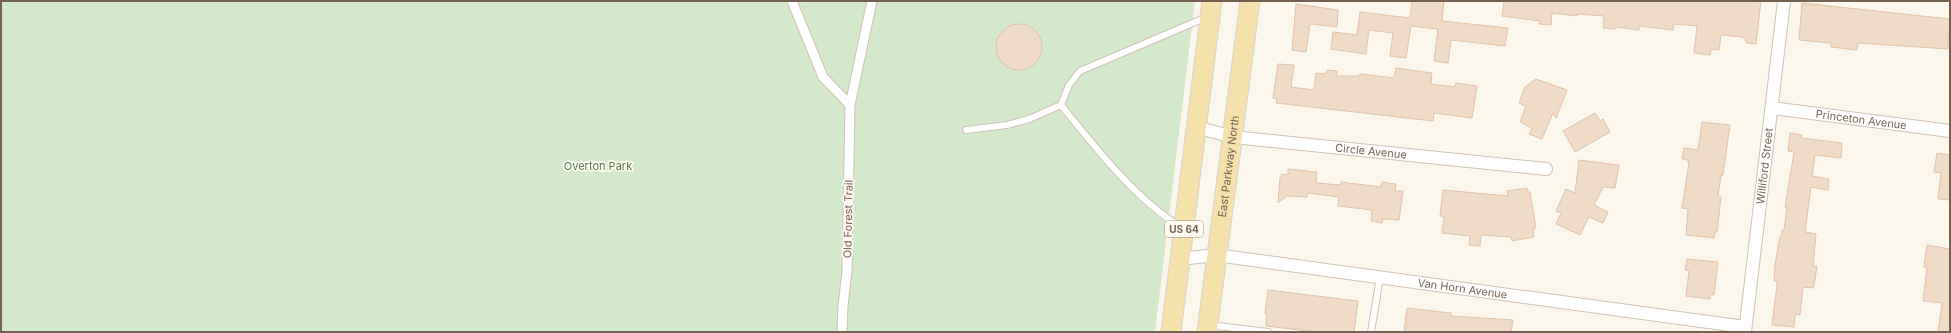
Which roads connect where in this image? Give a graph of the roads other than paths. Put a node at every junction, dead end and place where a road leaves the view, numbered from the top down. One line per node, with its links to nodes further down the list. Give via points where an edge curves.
1 (792, 1): 6 (street, via 823,77)
2 (872, 1): 6 (street, Old Forest Trail)
3 (1250, 1): 12 (main road, East Parkway North / US 64)
4 (1784, 1): 8 (street, Williford Street)
5 (1211, 8): 7 (lane, via 1080,71 1069,85); 9 (main road, US 64)
6 (850, 105): 20 (street, Old Forest Trail, via 847,271)
7 (1062, 105): 10 (lane, via 1007,125); 14 (lane, via 1129,184 1170,221)
8 (1772, 108): 11 (street, Princeton Avenue); 19 (street, Williford Street)
9 (1196, 127): 12 (street, Circle Avenue); 14 (main road, US 64)
10 (966, 130)
11 (1950, 131)
12 (1233, 137): 13 (street, Circle Avenue); 15 (main road, East Parkway North / US 64)
13 (1546, 169)
14 (1184, 229): 16 (main road, US 64)
15 (1216, 255): 16 (street, Van Horn Avenue); 17 (street, Van Horn Avenue); 18 (main road, East Parkway North / US 64)
16 (1180, 259): 21 (main road, US 64)
17 (1380, 277): 19 (street, Van Horn Avenue); 23 (lane)
18 (1207, 329): 22 (lane)
19 (1745, 329)
20 (842, 332)
21 (1171, 332)
22 (1268, 332)
23 (1371, 332)

